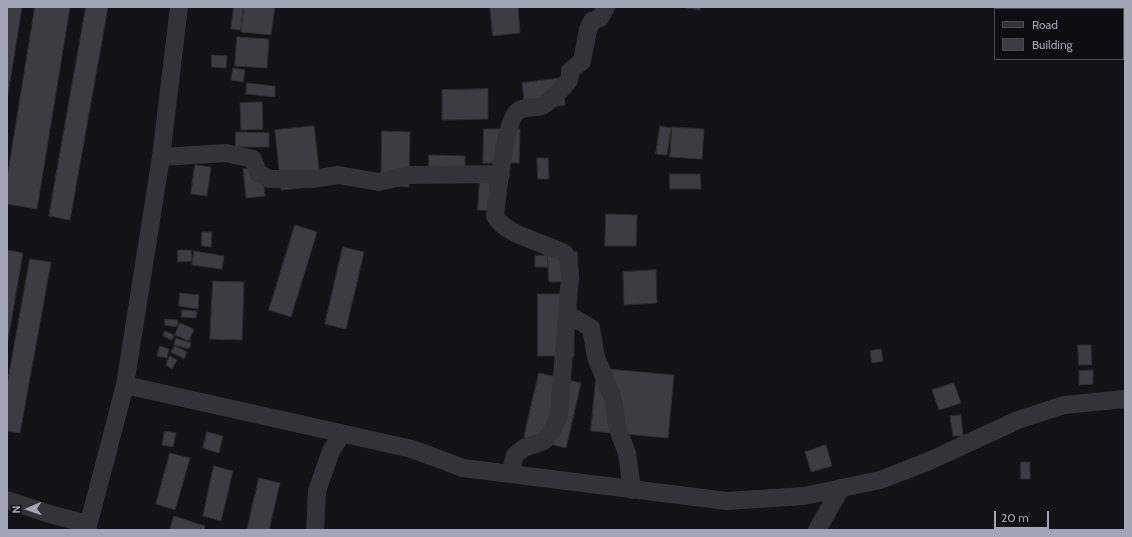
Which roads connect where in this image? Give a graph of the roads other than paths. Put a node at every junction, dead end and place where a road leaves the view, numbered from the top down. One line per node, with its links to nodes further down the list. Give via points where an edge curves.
1 (179, 7): 3 (street)
2 (606, 7): 4 (street, via 600,18 592,21 582,61 570,71 565,86 542,106 522,108 512,119)
3 (161, 157): 4 (street, via 226,152 253,159 258,172 269,179 312,179 338,175 379,182 409,175); 6 (street)
4 (501, 174): 5 (street, via 495,216 498,222 510,230 564,253 568,259 570,276)
5 (567, 314): 9 (street, via 559,415 544,441 524,448 515,455); 11 (street, via 591,328 596,357 612,396 618,430 627,453)
6 (125, 384): 8 (street); 13 (street)
7 (1125, 399): 10 (street, via 1064,405 1018,420 927,462 880,480)
8 (342, 434): 9 (street, via 412,449 463,468); 14 (street, via 331,451 316,491)
9 (510, 474): 11 (street)
10 (841, 488): 11 (street, via 804,496 726,501); 15 (street)
11 (632, 490)
12 (7, 500): 13 (street)
13 (87, 527)
14 (315, 530)
15 (817, 530)

